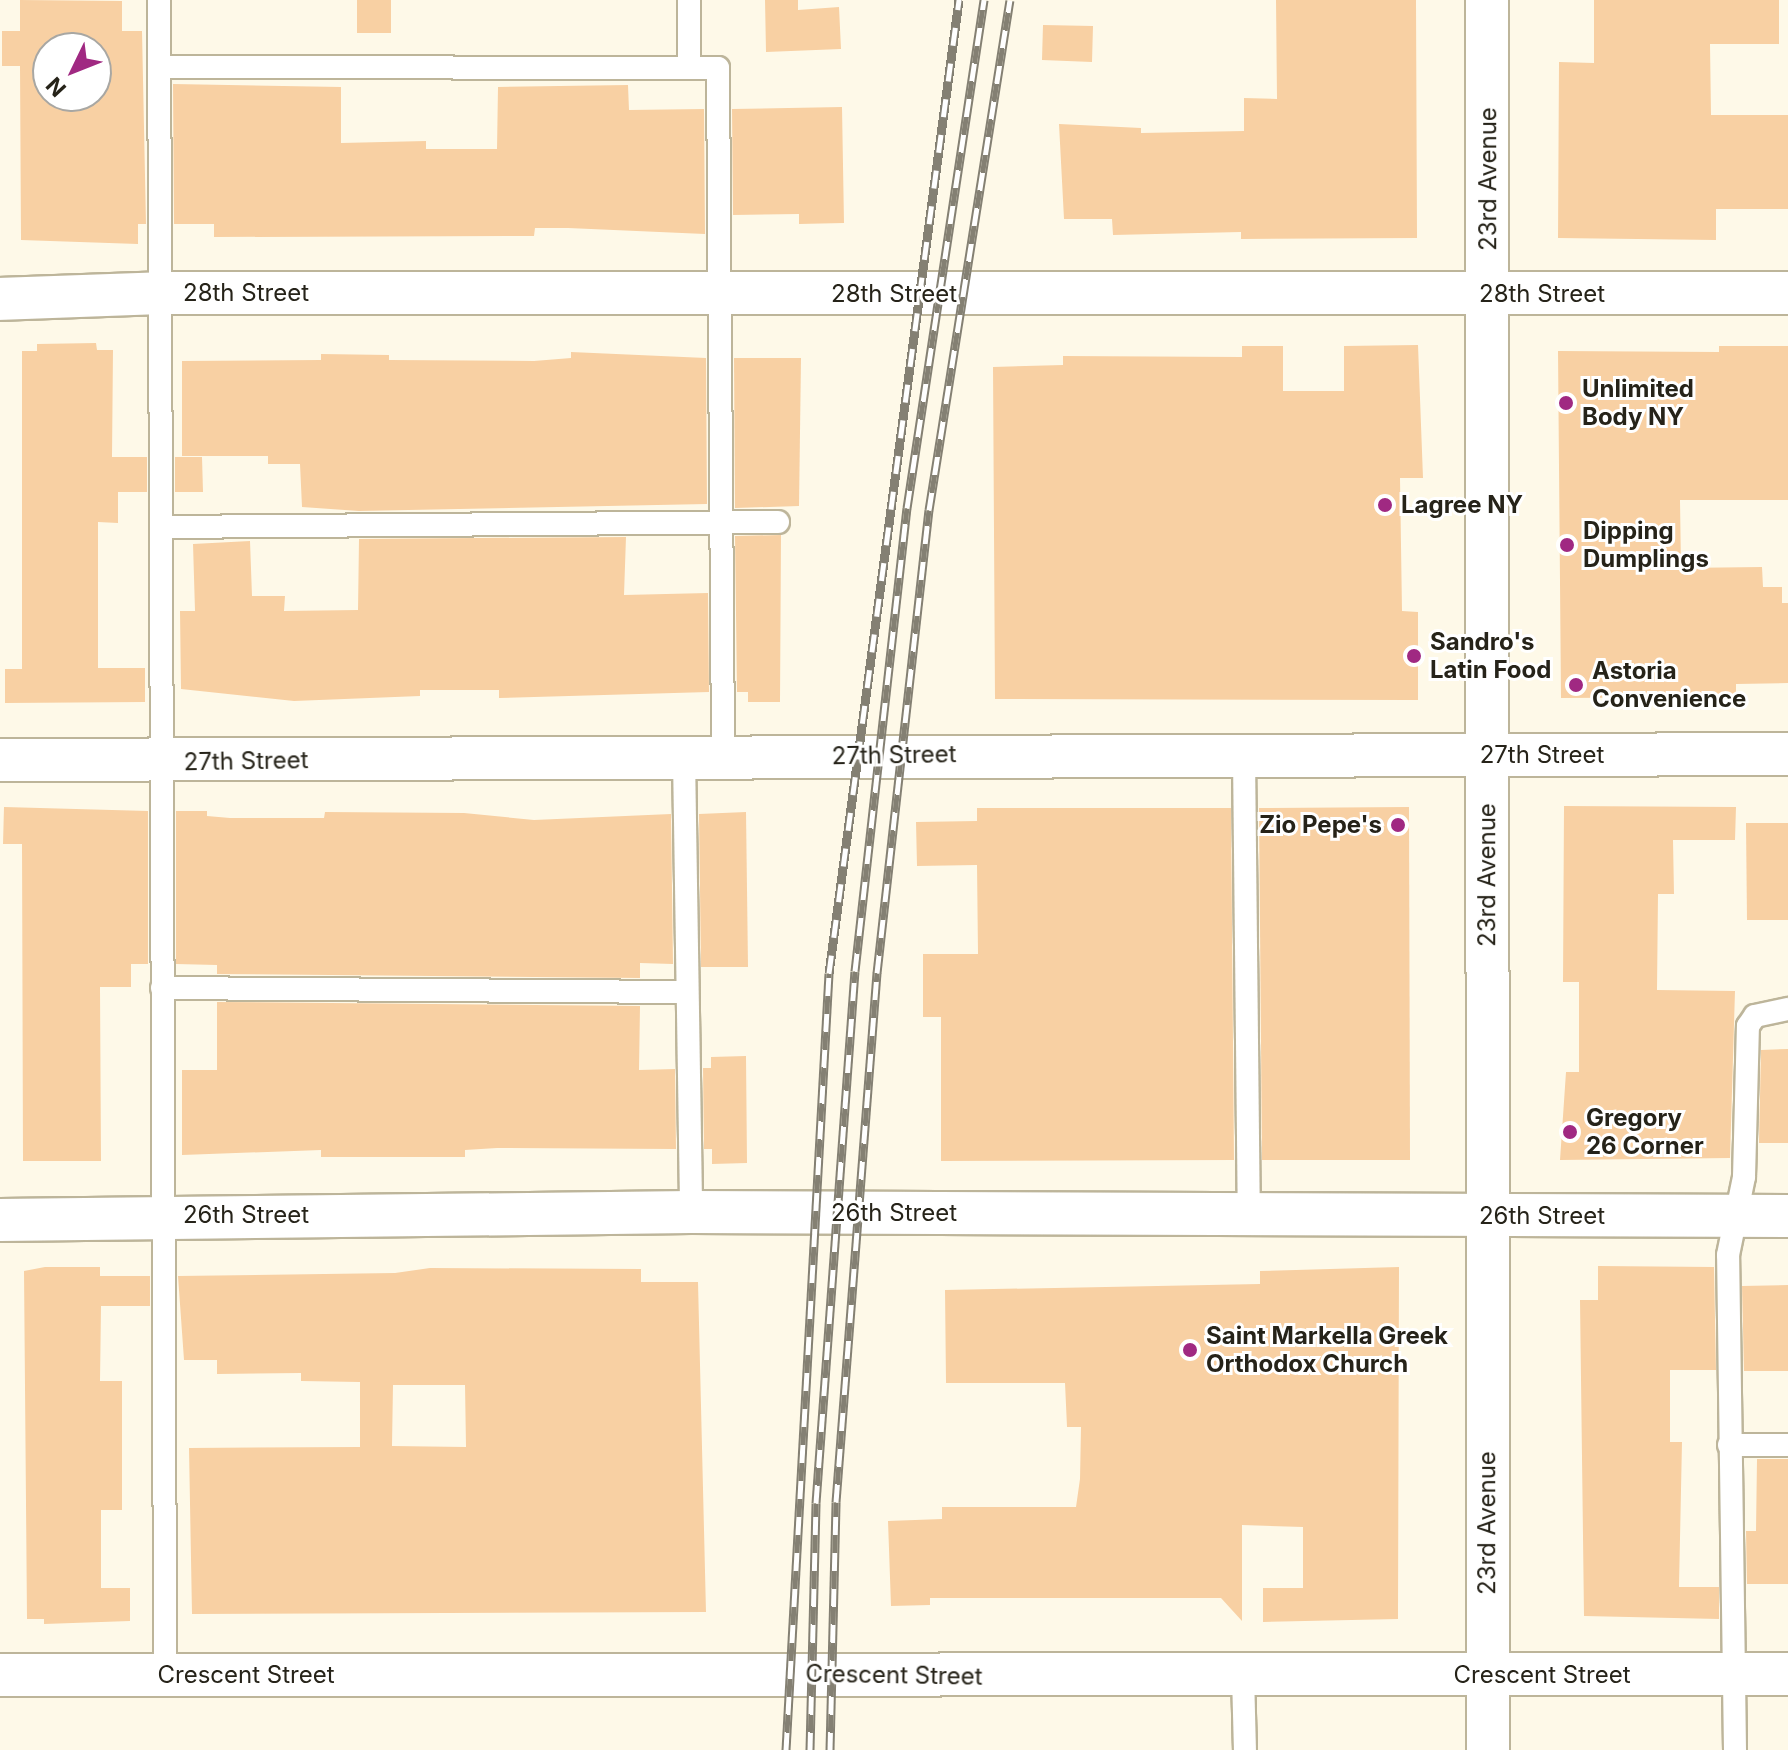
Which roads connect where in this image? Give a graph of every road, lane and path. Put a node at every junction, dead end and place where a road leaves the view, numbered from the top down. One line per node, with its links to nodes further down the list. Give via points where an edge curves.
1 (159, 0): 4 (lane)
2 (689, 0): 5 (lane)
3 (1487, 0): 8 (street, 23rd Avenue)
4 (159, 67): 5 (lane); 6 (lane)
5 (689, 68): 9 (lane, via 718,68)
6 (160, 293): 9 (street, 28th Street); 10 (street, 28th Street); 13 (lane)
7 (1788, 293): 8 (street, 28th Street)
8 (1488, 294): 9 (street, 28th Street); 16 (street, 23rd Avenue)
9 (721, 295): 12 (lane)
10 (0, 299)
11 (778, 522): 12 (lane)
12 (721, 523): 13 (lane); 17 (lane)
13 (161, 527): 19 (lane)
14 (1788, 754): 16 (street, 27th Street)
15 (1244, 755): 16 (street, 27th Street); 17 (street, 27th Street); 25 (lane)
16 (1486, 756): 26 (street, 23rd Avenue)
17 (703, 757): 19 (street, 27th Street); 21 (lane)
18 (0, 760): 19 (street, 27th Street)
19 (162, 762): 20 (lane)
20 (162, 988): 21 (lane); 24 (lane)
21 (687, 992): 23 (lane)
22 (1788, 1009): 27 (lane, via 1755,1016 1748,1026 1744,1177)
23 (691, 1212): 24 (street, 26th Street); 25 (street, 26th Street)
24 (163, 1215): 29 (street, 26th Street); 34 (lane)
25 (1249, 1215): 26 (street, 26th Street)
26 (1488, 1216): 27 (street, 26th Street); 36 (street, 23rd Avenue)
27 (1737, 1216): 28 (street, 26th Street); 30 (lane, via 1728,1255)
28 (1788, 1216)
29 (0, 1220)
30 (1729, 1445): 31 (lane); 37 (lane)
31 (1788, 1445)
32 (1788, 1674): 37 (street, Crescent Street)
33 (0, 1675): 34 (street, Crescent Street)
34 (165, 1675): 35 (street, Crescent Street)
35 (1243, 1675): 36 (street, Crescent Street); 38 (lane)
36 (1487, 1675): 37 (street, Crescent Street); 39 (street, 23rd Avenue)
37 (1733, 1675): 40 (lane)
38 (1245, 1750)
39 (1488, 1750)
40 (1735, 1750)

